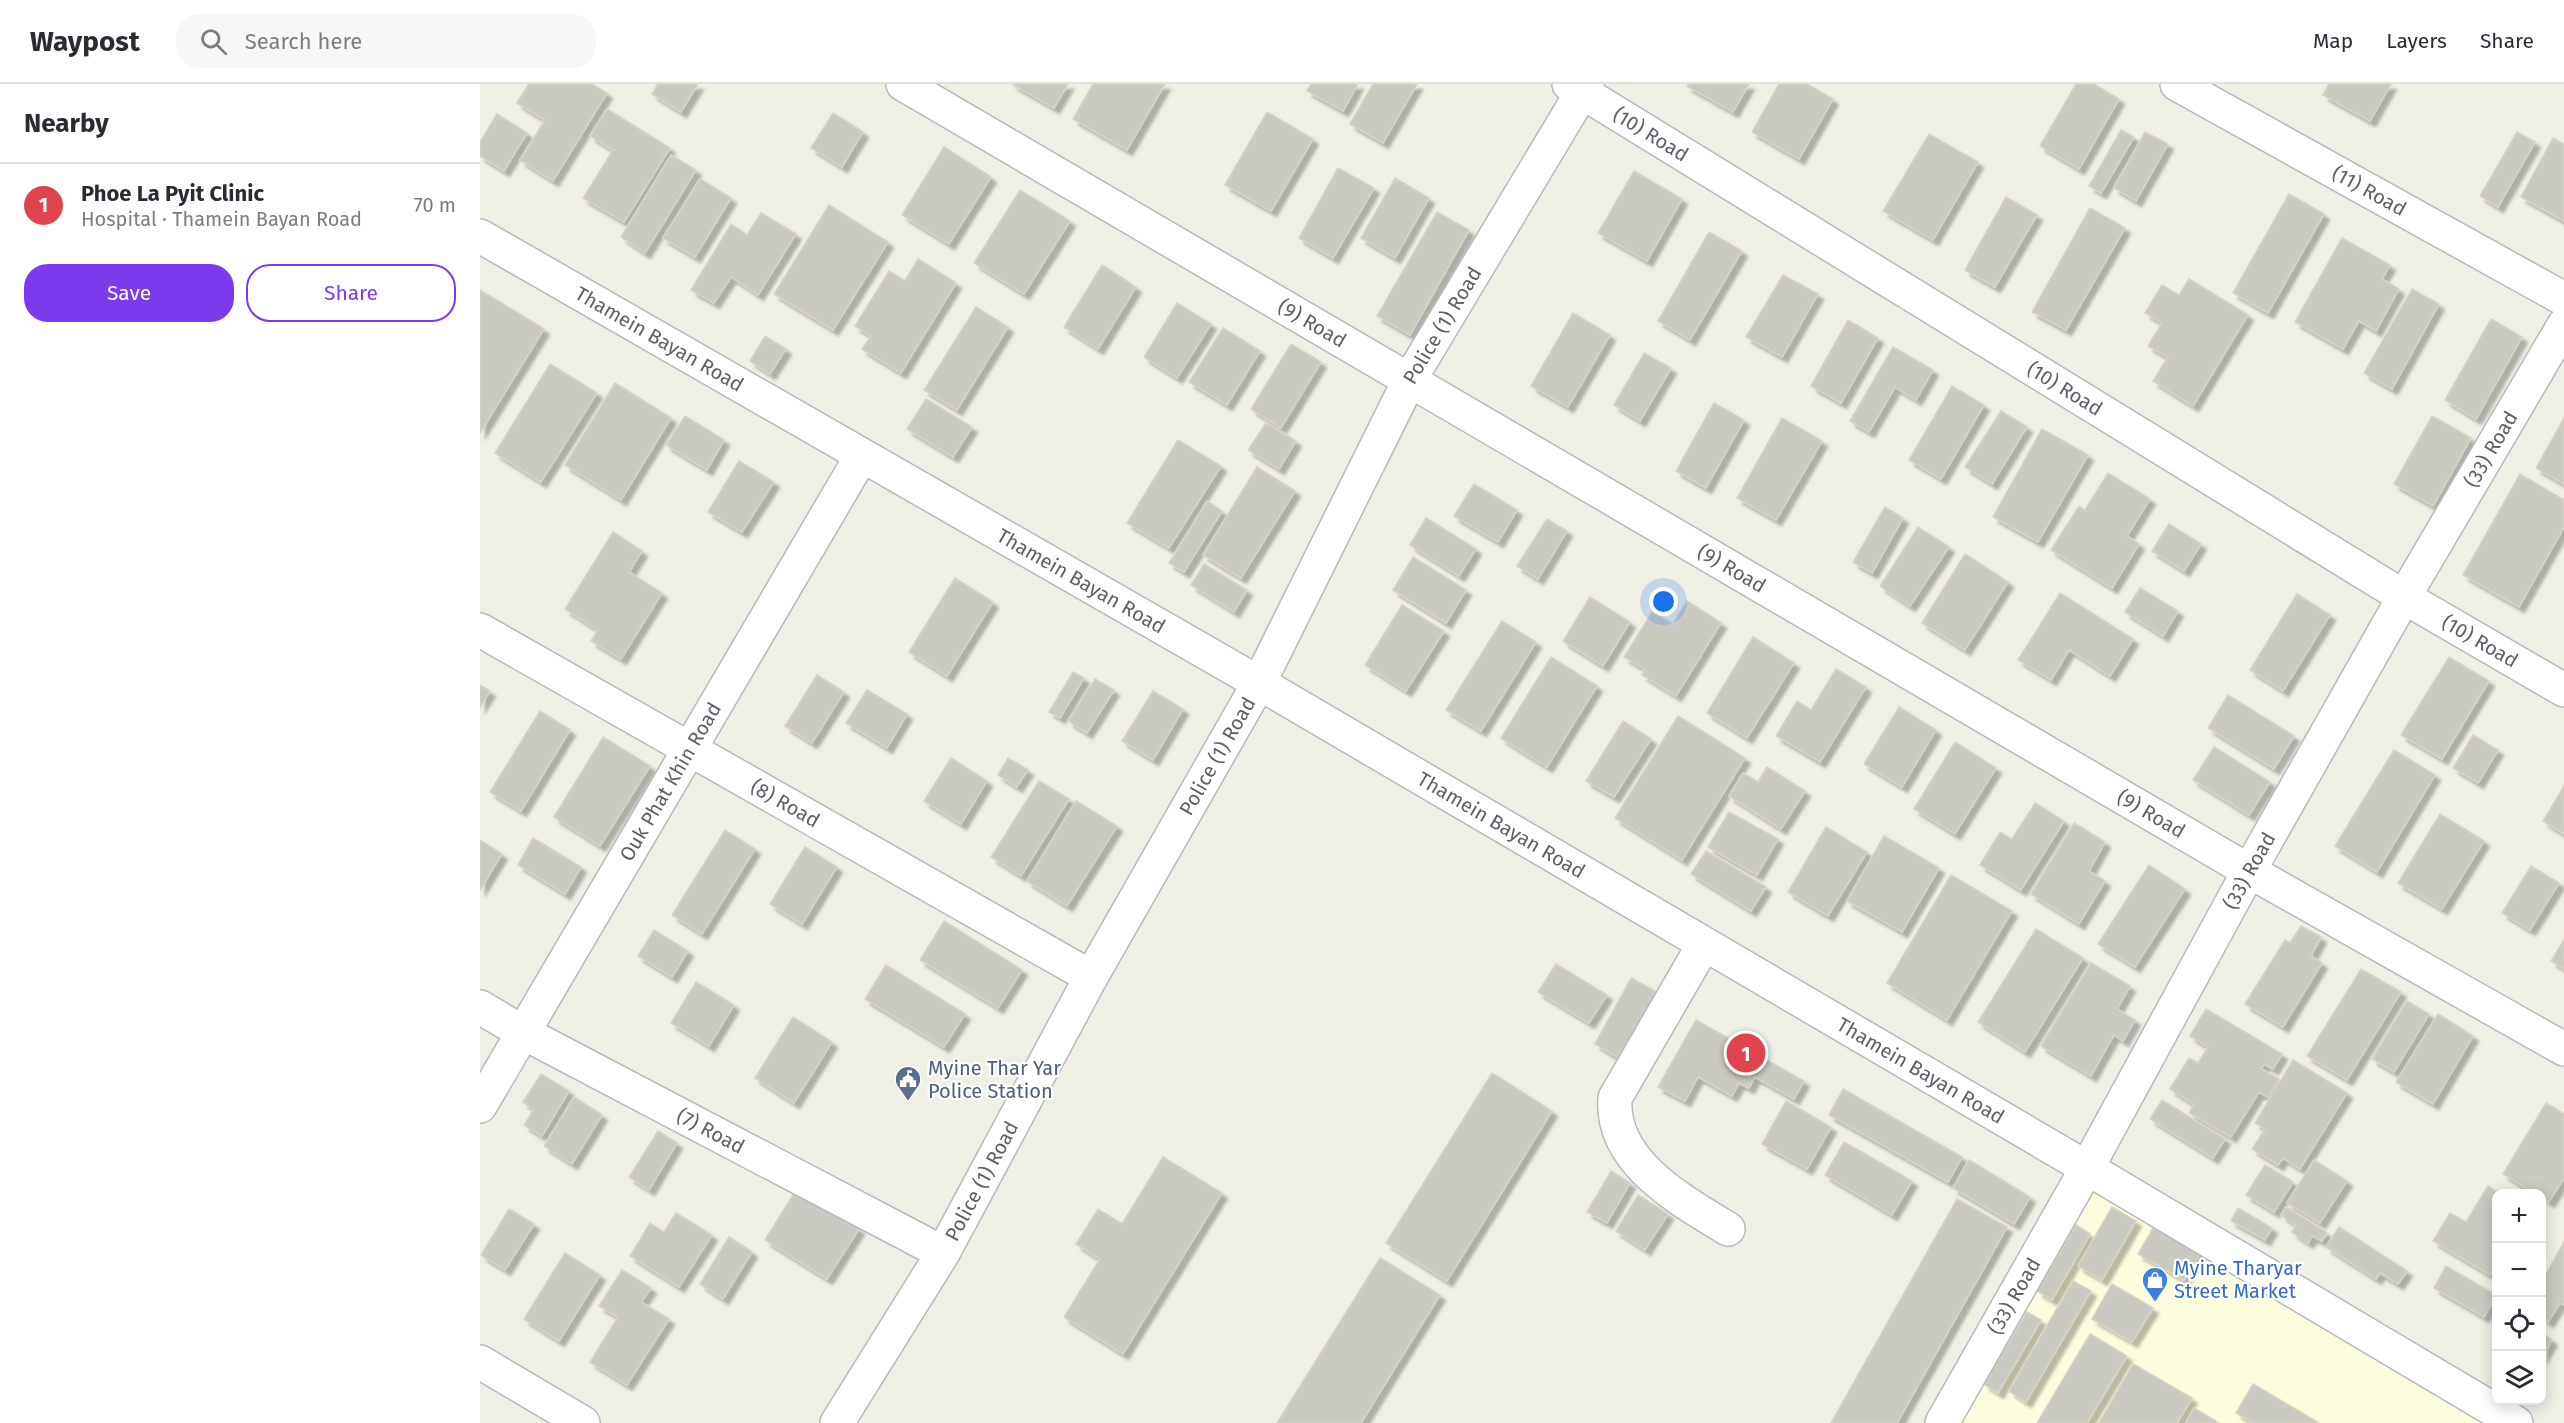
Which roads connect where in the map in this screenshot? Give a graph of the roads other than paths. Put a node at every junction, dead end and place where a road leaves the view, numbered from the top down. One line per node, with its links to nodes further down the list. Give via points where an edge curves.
1 (903, 84): 7 (street, (9) Road)
2 (2176, 84): 5 (street, (11) Road)
3 (1579, 87): 7 (street, Police (1) Road); 9 (street, (10) Road)
4 (480, 236): 8 (street, Thamein Bayan Road)
5 (2564, 299)
6 (2564, 325): 9 (street, (33) Road)
7 (1410, 379): 11 (street, Police (1) Road); 14 (street, (9) Road)
8 (861, 457): 11 (street, Thamein Bayan Road); 13 (street, Ouk Phat Khin Road)
9 (2404, 597): 12 (street, (10) Road); 14 (street, (33) Road)
10 (480, 630): 13 (street, (8) Road)
11 (1259, 683): 15 (street, Thamein Bayan Road); 16 (street, Police (1) Road)
12 (2564, 690)
13 (689, 750): 16 (street, (8) Road); 18 (street, Ouk Phat Khin Road)
14 (2249, 871): 19 (street, (9) Road); 21 (street, (33) Road)
15 (1704, 944): 21 (street, Thamein Bayan Road); 22 (street, via 1615,1098 1613,1115 1629,1149 1647,1173 1674,1196)
16 (1091, 977): 23 (street, Police (1) Road)
17 (480, 1007): 18 (street, (7) Road)
18 (524, 1033): 20 (street, Ouk Phat Khin Road); 23 (street, (7) Road)
19 (2564, 1049)
20 (480, 1106)
21 (2087, 1168): 27 (street, (33) Road); 28 (street, Thamein Bayan Road)
22 (1728, 1229)
23 (943, 1253): 26 (street, Police (1) Road)
24 (480, 1362): 25 (street)
25 (583, 1423)
26 (837, 1423)
27 (1941, 1423)
28 (2516, 1423)

